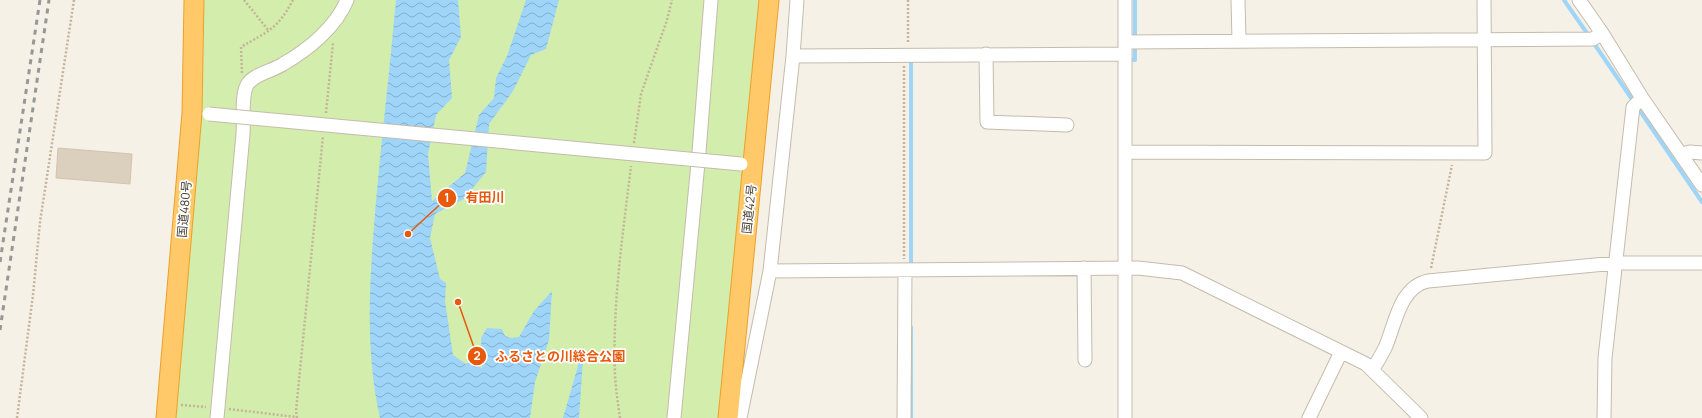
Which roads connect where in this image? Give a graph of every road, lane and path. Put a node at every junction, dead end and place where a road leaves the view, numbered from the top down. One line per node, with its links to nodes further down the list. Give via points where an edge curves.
1 (74, 0): 51 (path, via 40,222)
2 (194, 0): 26 (highway, 国道480号)
3 (244, 0): 16 (path)
4 (293, 0): 16 (path, via 281,20)
5 (347, 0): 15 (street)
6 (672, 0): 30 (path, via 666,25 641,94)
7 (711, 0): 53 (street)
8 (769, 0): 36 (highway, 国道42号)
9 (797, 0): 23 (street)
10 (908, 0): 22 (path)
11 (1125, 0): 20 (street)
12 (1238, 0): 18 (street)
13 (1484, 0): 19 (street)
14 (1579, 0): 17 (street)
15 (335, 20): 24 (street, via 294,58 253,79 246,86); 27 (path)
16 (269, 31): 24 (path, via 241,47)
17 (1602, 33): 19 (street, via 1593,39); 25 (street)
18 (1239, 40): 19 (street); 20 (street)
19 (1483, 40): 32 (street, via 1485,153)
20 (1126, 48): 21 (street); 31 (street)
21 (986, 54): 22 (street); 28 (street, via 987,122)
22 (906, 55): 23 (street); 42 (path)
23 (793, 56): 43 (street)
24 (244, 93): 49 (street, via 243,134)
25 (1642, 98): 34 (street); 38 (street, via 1633,107)
26 (200, 114): 36 (street, bridge); 48 (highway, 国道480号)
27 (326, 114)
28 (1068, 125)
29 (324, 130): 50 (path)
30 (634, 146)
31 (1125, 152): 32 (street); 41 (street)
32 (1455, 153): 44 (path)
33 (1702, 153): 34 (street)
34 (1681, 154): 37 (street)
35 (632, 161): 52 (path, via 615,333 615,376)
36 (747, 165): 54 (highway, 国道42号)
37 (1702, 186)
38 (1616, 263): 39 (street); 44 (street); 60 (street, via 1605,358)
39 (1702, 263)
40 (1084, 268): 41 (street); 42 (street); 46 (street)
41 (1125, 268): 45 (street, via 1182,274); 57 (street)
42 (904, 270): 43 (street); 56 (street)
43 (770, 271): 55 (street)
44 (1428, 281): 47 (street, via 1416,285 1405,298 1385,349)
45 (1341, 352): 47 (street, via 1366,364); 58 (street)
46 (1085, 360)
47 (1372, 370): 59 (street)
48 (170, 411): 49 (path)
49 (213, 411): 50 (path)
50 (296, 417)
51 (17, 418)
52 (620, 418)
53 (674, 418)
54 (728, 418)
55 (740, 418)
56 (904, 418)
57 (1125, 418)
58 (1309, 418)
59 (1421, 418)
60 (1604, 418)

